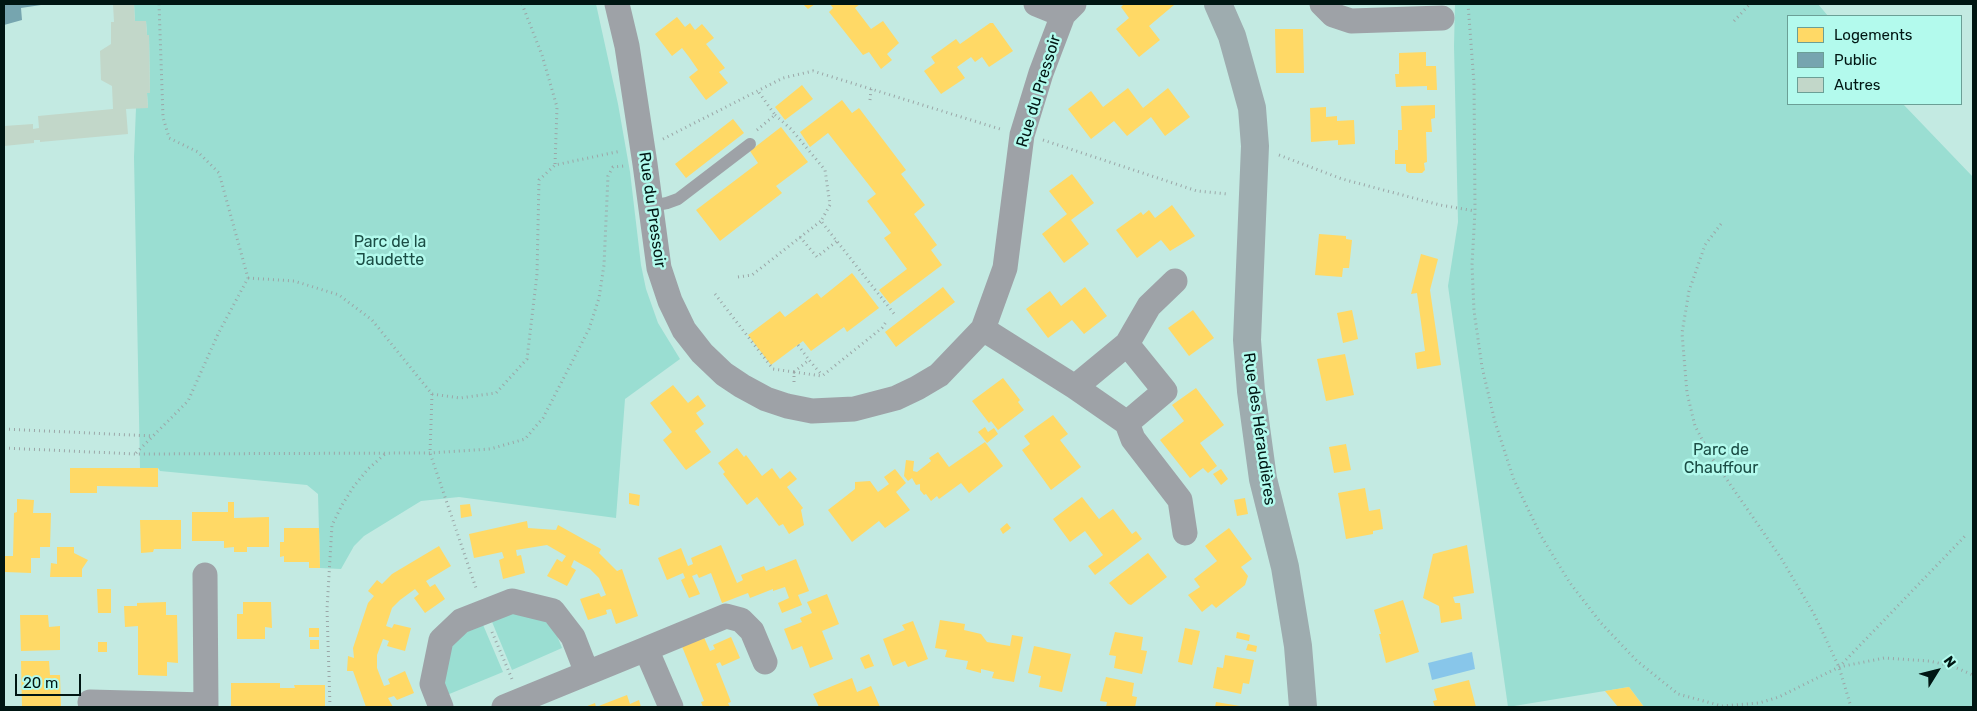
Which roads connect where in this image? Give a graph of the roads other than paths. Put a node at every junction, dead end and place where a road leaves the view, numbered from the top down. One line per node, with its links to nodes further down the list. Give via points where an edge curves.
1 (617, 4): 8 (street, Rue du Pressoir, via 627,46)
2 (1036, 4): 5 (street)
3 (1218, 4): 24 (street, Rue des Héraudières, via 1232,36 1252,108 1255,146 1247,340 1251,391 1263,479 1285,567 1298,646)
4 (1322, 4): 6 (street, via 1333,15 1352,21)
5 (1068, 9): 10 (street, Rue du Pressoir, via 1041,73 1022,135 1005,268)
6 (1442, 18)
7 (750, 144): 8 (lane, via 684,195)
8 (651, 206): 10 (street, Rue du Pressoir, via 658,268 684,330 724,374 766,399 818,411 854,409 896,398 939,375)
9 (1175, 281): 11 (street, via 1149,306)
10 (983, 330): 12 (street)
11 (1128, 344): 12 (street); 13 (street, via 1165,391)
12 (1075, 387): 13 (street)
13 (1127, 423): 14 (street, via 1133,439 1180,500)
14 (1185, 533)
15 (204, 575): 20 (street)
16 (646, 649): 17 (street, via 726,616 741,620 752,631); 18 (street); 23 (street)
17 (765, 662)
18 (587, 673): 19 (street); 22 (street, via 572,637 553,612 512,601 462,621 441,640 432,684)
19 (512, 704)
20 (206, 706): 21 (street, via 90,702)
21 (91, 707)
22 (441, 707)
23 (670, 707)
24 (1303, 707)

